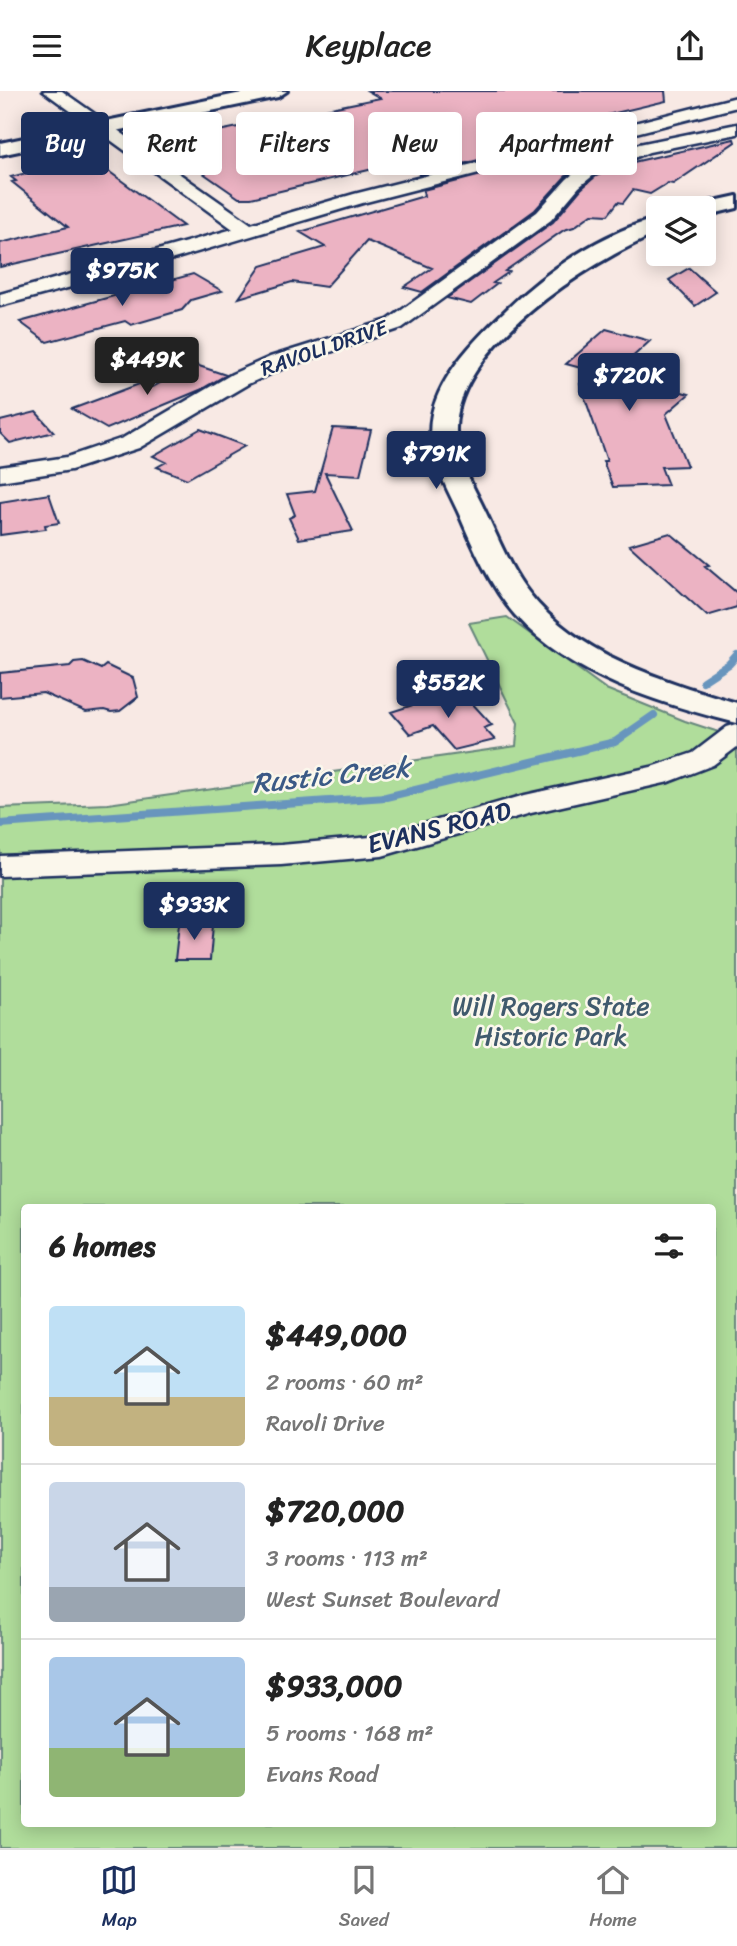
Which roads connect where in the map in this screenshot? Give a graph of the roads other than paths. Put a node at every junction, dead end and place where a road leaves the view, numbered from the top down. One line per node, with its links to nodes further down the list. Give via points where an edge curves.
1 (51, 91): 4 (street)
2 (278, 91): 5 (main road)
3 (737, 102): 13 (street)
4 (80, 112)
5 (109, 128)
6 (737, 129): 15 (street, RAVOLI DRIVE, via 645,148 589,170 544,216 395,324 240,379 131,443 72,463)
7 (109, 133): 13 (street)
8 (21, 145): 9 (main road)
9 (0, 149)
10 (737, 202): 11 (main road)
11 (716, 208)
12 (646, 230): 16 (main road, via 585,259 530,300 453,387 442,429 451,467 488,547 522,605 537,621 653,687)
13 (248, 231): 14 (street)
14 (0, 300)
15 (0, 474)
16 (737, 713)
17 (737, 733): 18 (street, EVANS ROAD, via 703,759 659,775 525,805 382,846 281,855)
18 (0, 866)

